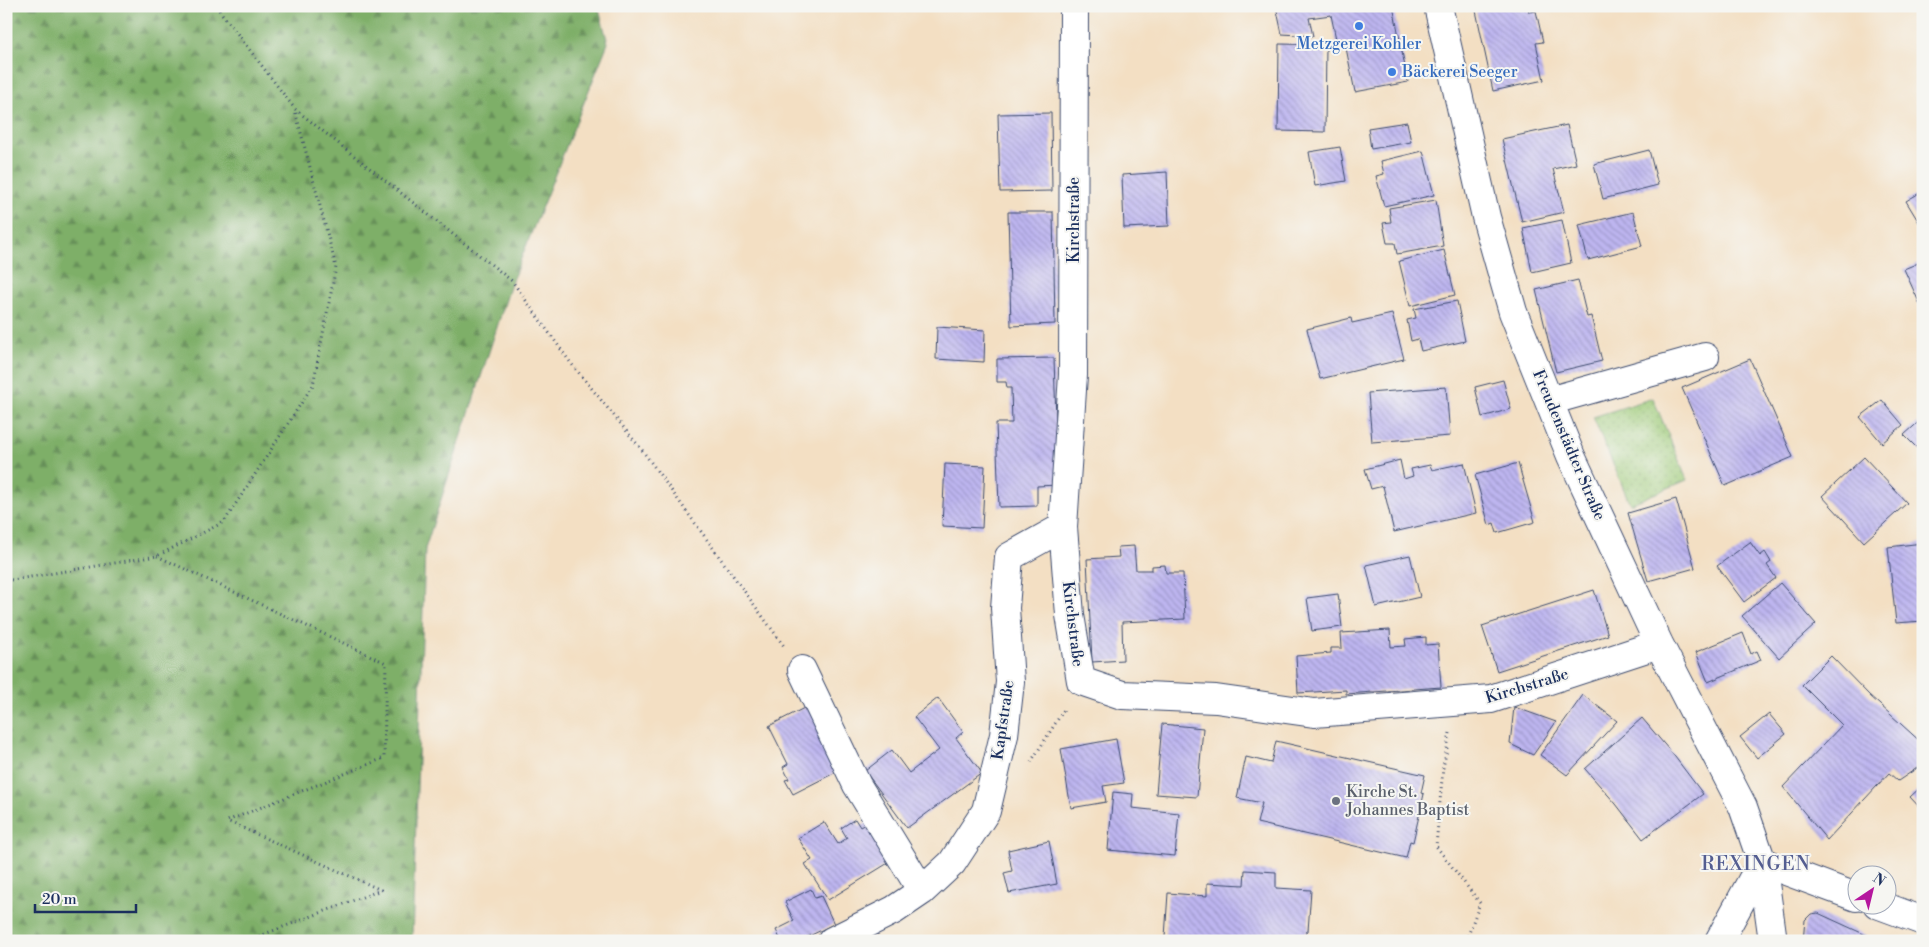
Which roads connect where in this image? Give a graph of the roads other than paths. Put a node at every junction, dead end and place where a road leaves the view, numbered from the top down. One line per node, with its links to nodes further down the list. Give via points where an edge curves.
1 (1074, 6): 5 (street, Kirchstraße, via 1073,375)
2 (1438, 6): 4 (street, Freudenstädter Straße, via 1486,216 1513,312)
3 (1705, 357): 4 (street)
4 (1549, 401): 6 (street, Freudenstädter Straße, via 1571,456)
5 (1063, 527): 6 (street, Kirchstraße, via 1070,615 1081,681 1122,695 1216,699 1314,713 1491,699); 9 (street, Kapfstraße, via 1009,557 1005,608 1010,682 1004,735 986,811 952,863)
6 (1659, 644): 8 (street, Freudenstädter Straße, via 1743,807)
7 (802, 670): 9 (street, via 857,785)
8 (1762, 862): 10 (street); 14 (street); 15 (street, Freudenstädter Straße)
9 (922, 891): 13 (street, Kapfstraße, via 894,910)
10 (1846, 893)
11 (1896, 911): 12 (street)
12 (1923, 922)
13 (832, 941)
14 (1719, 941)
15 (1773, 941)

